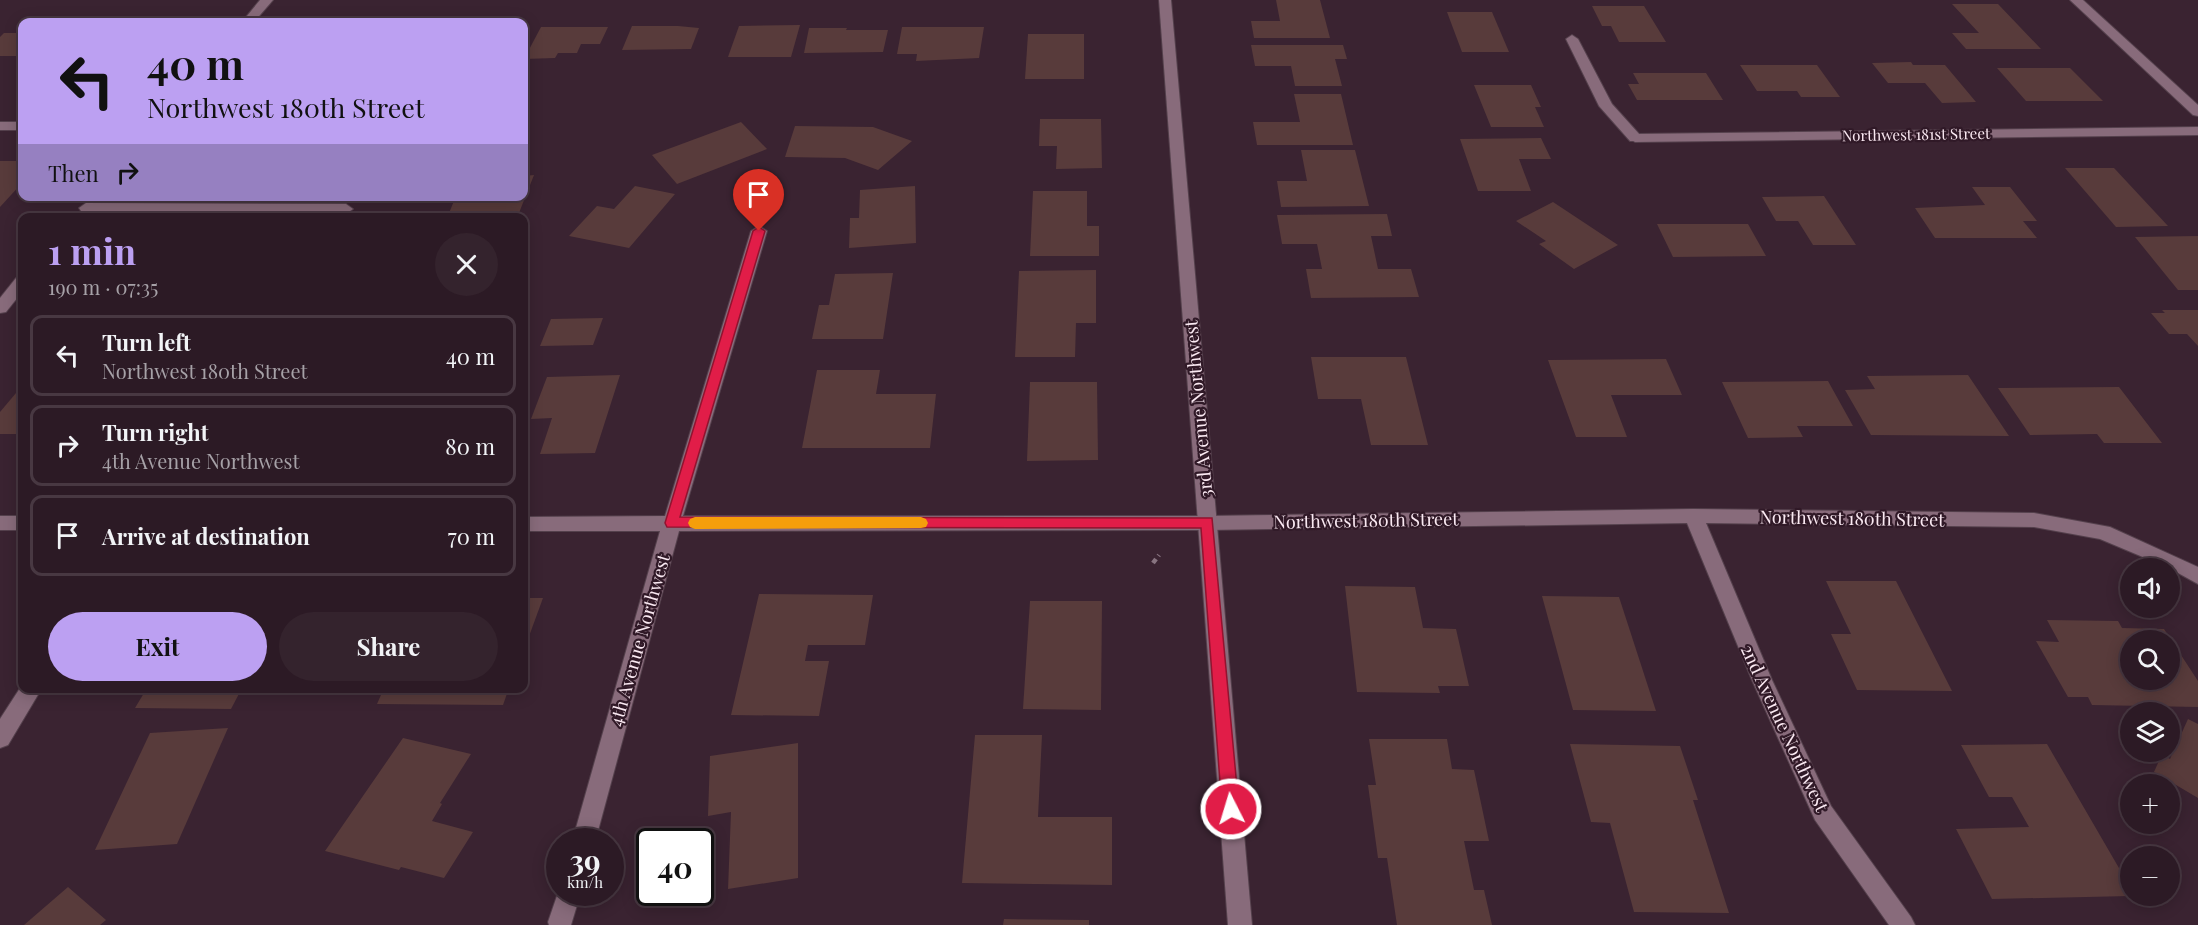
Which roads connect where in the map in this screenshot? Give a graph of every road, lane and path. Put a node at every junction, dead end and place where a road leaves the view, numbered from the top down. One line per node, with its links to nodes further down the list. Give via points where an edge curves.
1 (267, 0): 4 (street)
2 (1165, 0): 17 (street, 3rd Avenue Northwest)
3 (2076, 0): 6 (street)
4 (251, 18)
5 (1572, 39): 9 (street, Northwest 181st Street, via 1606,106 1635,138)
6 (2198, 112)
7 (0, 126): 8 (street)
8 (18, 126)
9 (2198, 131)
10 (92, 201): 12 (street)
11 (346, 209): 12 (street)
12 (82, 213)
13 (759, 231): 20 (street, 4th Avenue Northwest)
14 (18, 287): 15 (street)
15 (0, 308)
16 (1693, 516): 17 (street, Northwest 180th Street); 24 (street, Northwest 180th Street, via 2034,520 2103,532); 31 (street, 2nd Avenue Northwest, via 1823,813)
17 (1207, 522): 20 (street, Northwest 180th Street); 30 (street, 3rd Avenue Northwest)
18 (0, 523): 19 (street)
19 (18, 523)
20 (672, 523): 21 (street, Northwest 180th Street); 27 (street, 4th Avenue Northwest)
21 (528, 524)
22 (1159, 555): 23 (path)
23 (1153, 563)
24 (2198, 576)
25 (29, 693): 26 (street)
26 (0, 738)
27 (587, 828)
28 (565, 906): 29 (street)
29 (560, 922)
30 (1240, 925)
31 (1903, 925)

